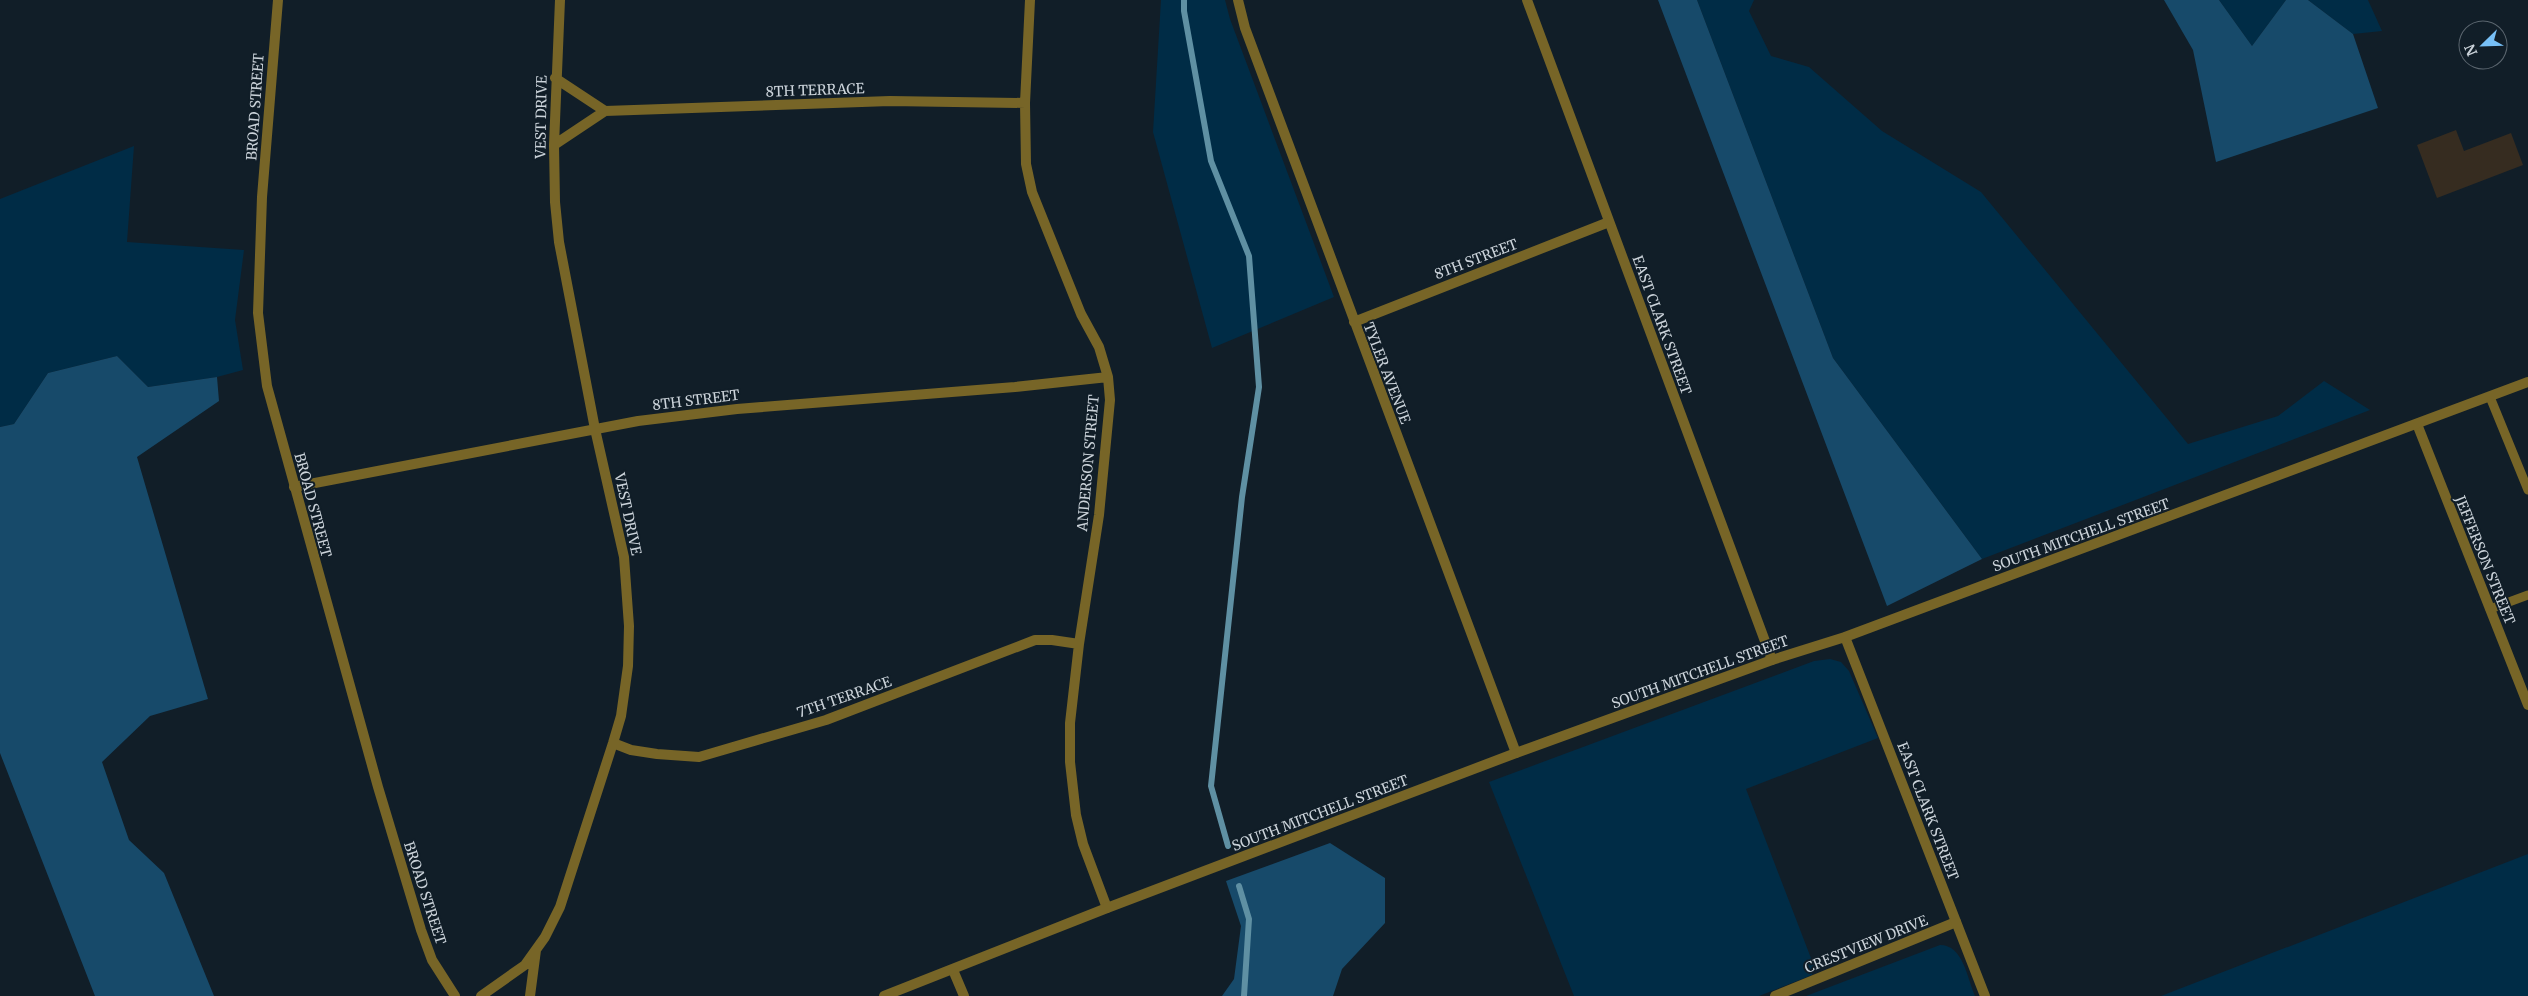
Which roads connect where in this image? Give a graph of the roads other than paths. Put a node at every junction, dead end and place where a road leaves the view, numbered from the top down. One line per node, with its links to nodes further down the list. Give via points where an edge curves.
1 (278, 0): 17 (street, BROAD STREET, via 262,188 258,313 267,386)
2 (560, 0): 6 (street, VEST DRIVE)
3 (1030, 0): 7 (street, ANDERSON STREET)
4 (1238, 0): 11 (street, TYLER AVENUE)
5 (1527, 0): 10 (street, EAST CLARK STREET)
6 (555, 78): 8 (street); 9 (street, VEST DRIVE)
7 (1025, 103): 8 (street, 8TH TERRACE, via 890,101); 12 (street, ANDERSON STREET, via 1026,164 1032,192 1081,314 1099,347)
8 (606, 111): 9 (street)
9 (554, 145): 16 (street, VEST DRIVE, via 559,242)
10 (1609, 222): 11 (street, 8TH STREET); 23 (street, EAST CLARK STREET)
11 (1354, 322): 26 (street, TYLER AVENUE)
12 (1108, 377): 16 (street, 8TH STREET, via 737,409); 22 (street, ANDERSON STREET, via 1110,400 1099,514)
13 (2528, 382): 14 (street, SOUTH MITCHELL STREET)
14 (2490, 396): 15 (street, SOUTH MITCHELL STREET); 18 (lane)
15 (2417, 424): 20 (street, JEFFERSON STREET); 21 (street, SOUTH MITCHELL STREET)
16 (595, 429): 17 (street, 8TH STREET); 25 (street, VEST DRIVE, via 624,557 629,626 628,666 621,716)
17 (294, 487): 31 (street, BROAD STREET, via 421,930 432,960)
18 (2528, 490)
19 (2528, 595): 20 (lane)
20 (2490, 609): 24 (street, JEFFERSON STREET)
21 (1845, 637): 23 (street, SOUTH MITCHELL STREET); 28 (street, EAST CLARK STREET)
22 (1079, 644): 25 (street, 7TH TERRACE, via 1035,640 826,720 699,757 657,754); 27 (street, ANDERSON STREET, via 1070,724 1071,771 1083,844)
23 (1772, 660): 26 (street, SOUTH MITCHELL STREET)
24 (2528, 705)
25 (613, 744): 29 (street, VEST DRIVE, via 560,908)
26 (1516, 753): 27 (street, SOUTH MITCHELL STREET)
27 (1107, 908): 30 (street, SOUTH MITCHELL STREET)
28 (1956, 922): 36 (street, CRESTVIEW DRIVE); 37 (street, EAST CLARK STREET)
29 (536, 949): 32 (street, VEST DRIVE, via 525,965); 33 (street)
30 (954, 970): 34 (street, SOUTH MITCHELL STREET); 35 (street)
31 (456, 996)
32 (481, 996)
33 (530, 996)
34 (884, 996)
35 (964, 996)
36 (1775, 996)
37 (1985, 996)

